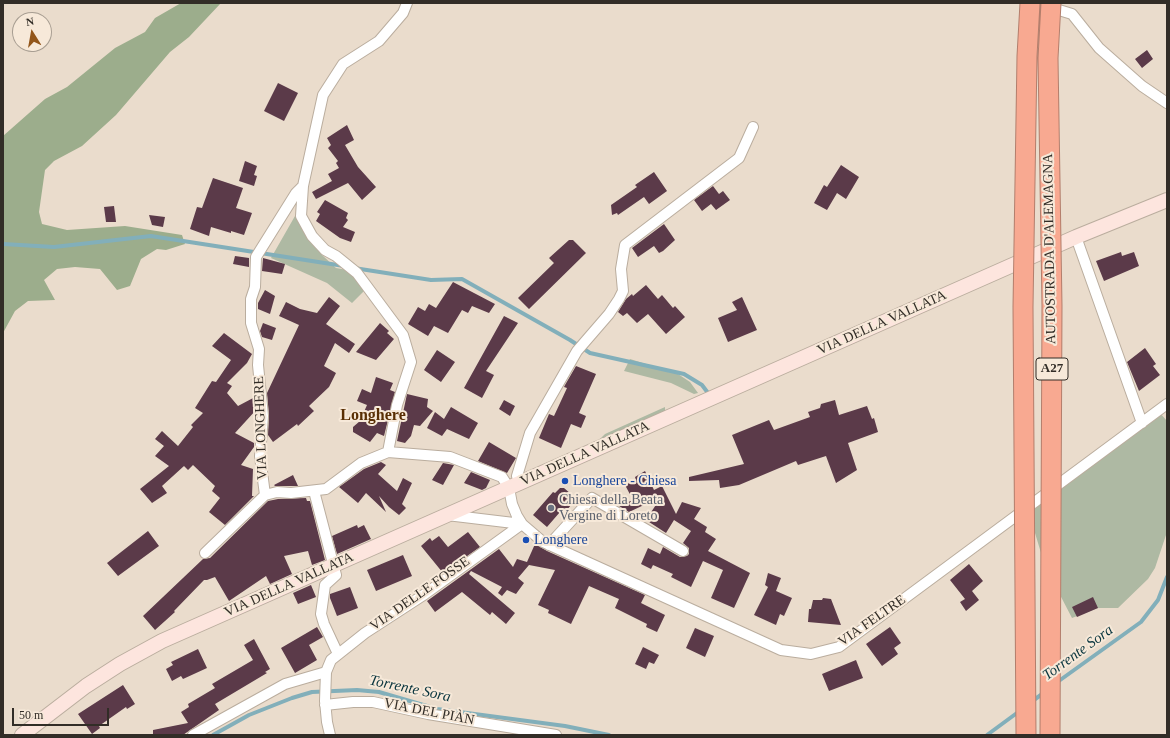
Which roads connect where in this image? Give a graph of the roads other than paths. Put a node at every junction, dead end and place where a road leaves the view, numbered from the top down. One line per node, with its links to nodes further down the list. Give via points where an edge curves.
1 (407, 3): 7 (street, via 403,13 379,41 343,64 323,95)
2 (1030, 3): 29 (highway, AUTOSTRADA D'ALEMAGNA / A27, bridge, via 1023,307)
3 (1036, 3): 5 (street, via 1072,14 1100,48 1142,86)
4 (1050, 3): 30 (highway, AUTOSTRADA D'ALEMAGNA / A27, bridge)
5 (1167, 103)
6 (753, 127): 13 (street, VIA FELTRE, via 739,158 625,245 621,269 623,291 609,314 577,351 530,433)
7 (303, 186): 12 (street, via 301,216 312,236 325,250 357,273 403,335 411,362 397,405); 15 (street, VIA LONGHERE, via 256,257 251,323 259,349 263,410 260,456)
8 (1165, 200): 9 (main road, VIA DELLA VALLATA)
9 (1076, 237): 11 (street); 13 (main road, VIA DELLA VALLATA)
10 (1167, 404): 11 (street, VIA FELTRE)
11 (1142, 423): 18 (street, VIA FELTRE, via 839,647 811,654 781,650)
12 (388, 452): 13 (street, VIA LONGHERE, via 450,457 502,477); 14 (street, VIA LONGHERE, via 361,463 326,489)
13 (514, 485): 16 (main road, VIA DELLA VALLATA); 17 (street, VIA FELTRE, via 512,504)
14 (314, 491): 15 (street, VIA LONGHERE); 21 (street)
15 (265, 494): 20 (street)
16 (447, 516): 17 (street); 21 (main road, VIA DELLA VALLATA)
17 (522, 524): 18 (street, VIA FELTRE); 22 (street, VIA DELLE FOSSE)
18 (549, 545): 19 (street, via 592,498)
19 (683, 551)
20 (205, 553)
21 (333, 565): 22 (street, via 336,575 325,585 321,614); 25 (main road, VIA DELLA VALLATA, via 162,641 86,686)
22 (338, 654): 23 (street, VIA DELLE FOSSE, via 331,660)
23 (326, 672): 24 (street); 26 (street, via 279,687)
24 (325, 703): 27 (street); 28 (street, VIA DEL PIÀN, via 373,702 428,714)
25 (22, 735)
26 (193, 735)
27 (330, 735)
28 (556, 735)
29 (1026, 735)
30 (1050, 735)

